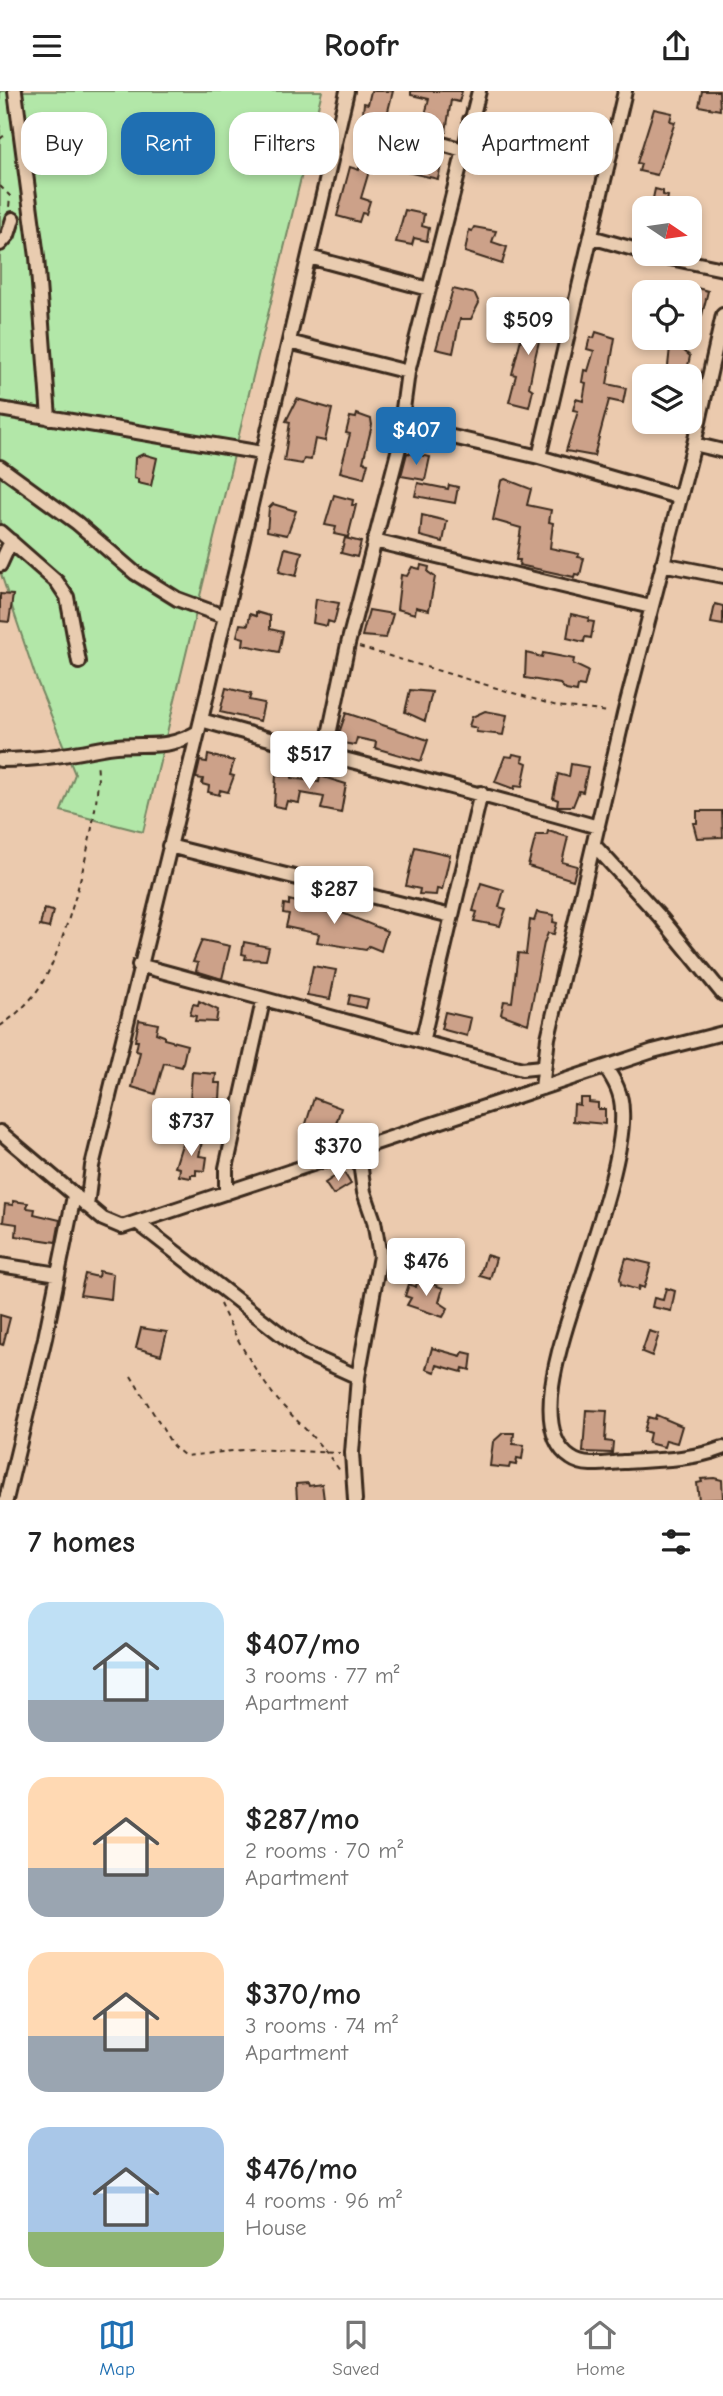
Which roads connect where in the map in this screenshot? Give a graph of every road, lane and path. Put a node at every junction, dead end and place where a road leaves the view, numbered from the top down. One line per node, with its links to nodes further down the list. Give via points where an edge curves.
1 (15, 91): 22 (street, via 37,257)
2 (347, 91): 14 (street)
3 (479, 91): 5 (street)
4 (625, 91): 6 (street)
5 (472, 112)
6 (613, 135)
7 (458, 170): 17 (street)
8 (603, 175): 11 (street)
9 (0, 206): 10 (path)
10 (11, 215): 12 (street, via 8,235)
11 (592, 237): 13 (street); 27 (street)
12 (0, 244)
13 (632, 249)
14 (309, 257): 17 (street); 19 (street)
15 (702, 265): 16 (street)
16 (723, 269)
17 (429, 289): 20 (street)
18 (723, 319): 24 (street)
19 (289, 342): 20 (street); 26 (street)
20 (408, 372): 23 (street)
21 (0, 409): 22 (street)
22 (49, 418): 26 (street)
23 (405, 421): 27 (street, via 418,429); 32 (street)
24 (694, 444): 25 (street); 29 (street)
25 (723, 451)
26 (262, 453): 37 (street)
27 (538, 457): 29 (street)
28 (0, 467): 37 (street, via 135,573 177,599)
29 (678, 497): 33 (street)
30 (0, 532): 31 (street)
31 (10, 541): 34 (street); 39 (street, via 67,597)
32 (373, 541): 36 (street); 38 (street)
33 (662, 564): 35 (street); 36 (street)
34 (0, 565)
35 (723, 576)
36 (651, 607): 40 (street)
37 (223, 616): 41 (street)
38 (348, 644): 40 (path, via 557,706); 43 (street)
39 (79, 662)
40 (624, 715): 46 (street)
41 (199, 726): 42 (street, via 173,745 107,747); 43 (street); 48 (street)
42 (91, 752): 44 (street); 53 (path, via 99,792 56,953 33,997)
43 (325, 754): 45 (street)
44 (0, 760)
45 (481, 793): 46 (street); 49 (street)
46 (598, 827): 47 (street)
47 (594, 845): 51 (street); 56 (street)
48 (169, 846): 49 (street); 50 (street)
49 (451, 916): 55 (street)
50 (139, 965): 52 (street); 63 (street, via 92,1166)
51 (723, 994)
52 (263, 1001): 55 (street); 61 (street, via 226,1168)
53 (0, 1026)
54 (723, 1033): 57 (street)
55 (422, 1042): 56 (street, via 522,1069)
56 (542, 1067): 58 (street)
57 (606, 1067): 58 (street); 70 (street, via 618,1087 622,1123 599,1221 555,1364 551,1404 557,1439 571,1458 589,1463 692,1456)
58 (542, 1088): 60 (street)
59 (0, 1132): 62 (street)
60 (358, 1147): 61 (street); 69 (street, via 380,1256)
61 (226, 1193): 64 (street)
62 (74, 1196): 63 (street); 66 (street)
63 (87, 1206): 64 (street, via 113,1225)
64 (138, 1223): 67 (street)
65 (0, 1265): 66 (street)
66 (58, 1274): 73 (street)
67 (213, 1283): 69 (street, via 305,1353); 71 (path, via 256,1371)
68 (131, 1376): 71 (path, via 173,1446 185,1456 252,1449)
69 (358, 1377): 74 (street, via 352,1453)
70 (723, 1448)
71 (327, 1452): 72 (path)
72 (341, 1472)
73 (6, 1500)
74 (355, 1500)

